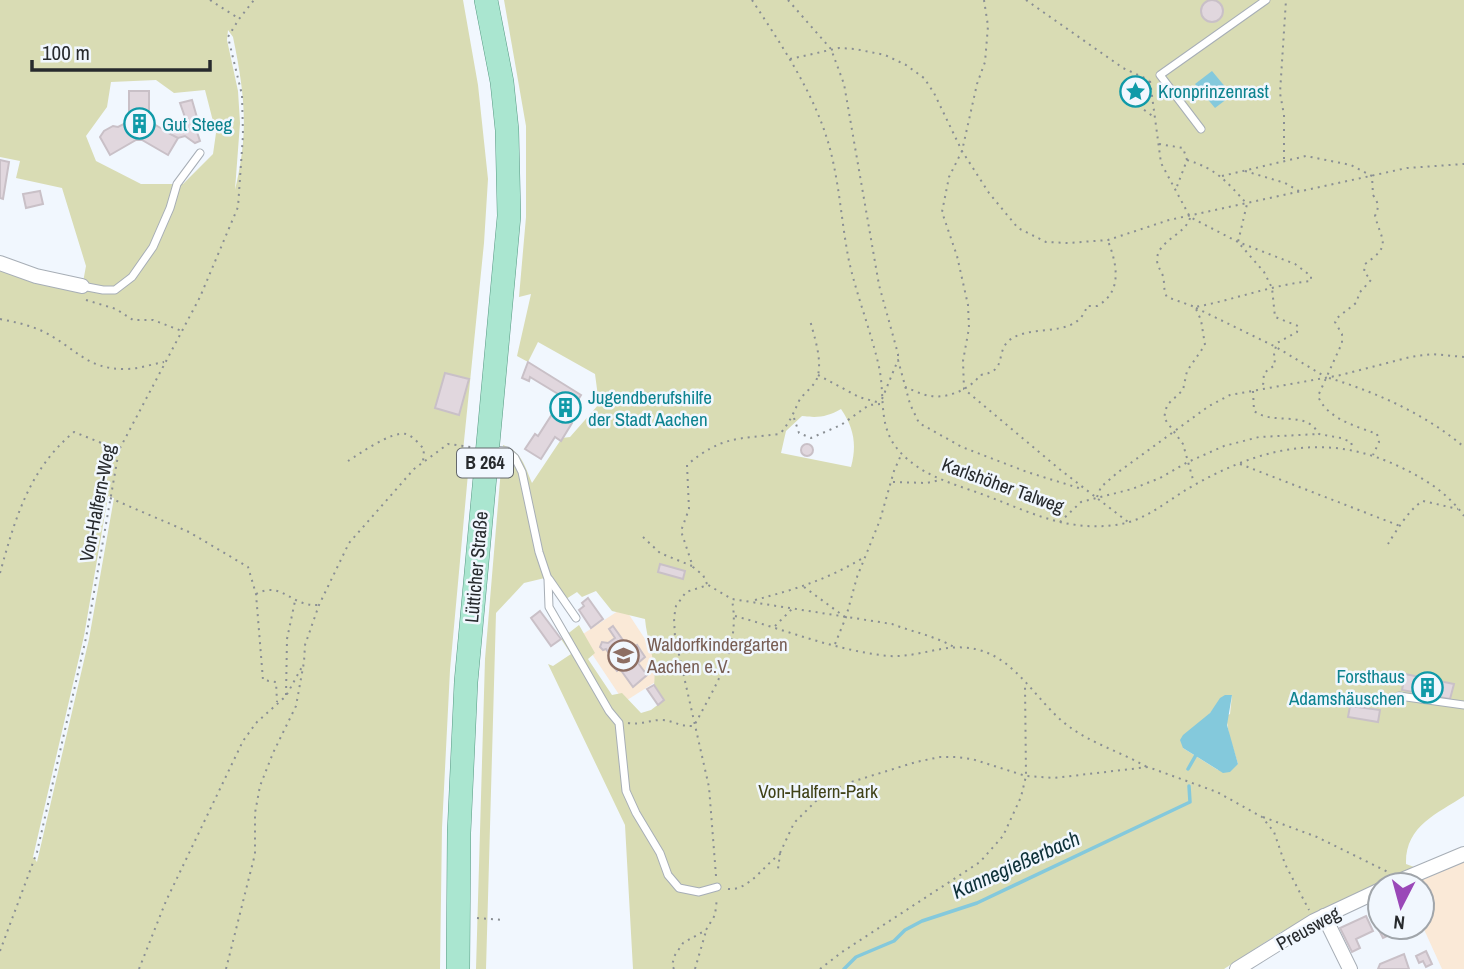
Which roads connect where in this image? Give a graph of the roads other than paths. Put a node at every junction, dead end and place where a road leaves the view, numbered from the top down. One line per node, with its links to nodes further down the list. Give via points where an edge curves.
1 (486, 0): 7 (main road, Lütticher Straße / B 264, via 507,130 509,216)
2 (1266, 0): 3 (lane, via 1160,75)
3 (1201, 129)
4 (200, 152): 6 (lane, via 177,184 153,247 132,277 115,290)
5 (0, 263): 6 (street)
6 (82, 293)
7 (486, 450): 8 (lane, via 507,452 519,464); 17 (main road, Lütticher Straße / B 264, via 466,682)
8 (548, 579): 9 (lane); 14 (lane, via 549,607 620,723 626,791 668,875 679,888 690,892)
9 (576, 618)
10 (1399, 696): 11 (lane)
11 (1464, 705)
12 (1464, 855): 13 (street)
13 (1422, 871)
14 (717, 887)
15 (1366, 897): 16 (street, Preusweg)
16 (1319, 919): 18 (street, Preusweg); 19 (street)
17 (458, 969)
18 (1237, 969)
19 (1350, 969)

